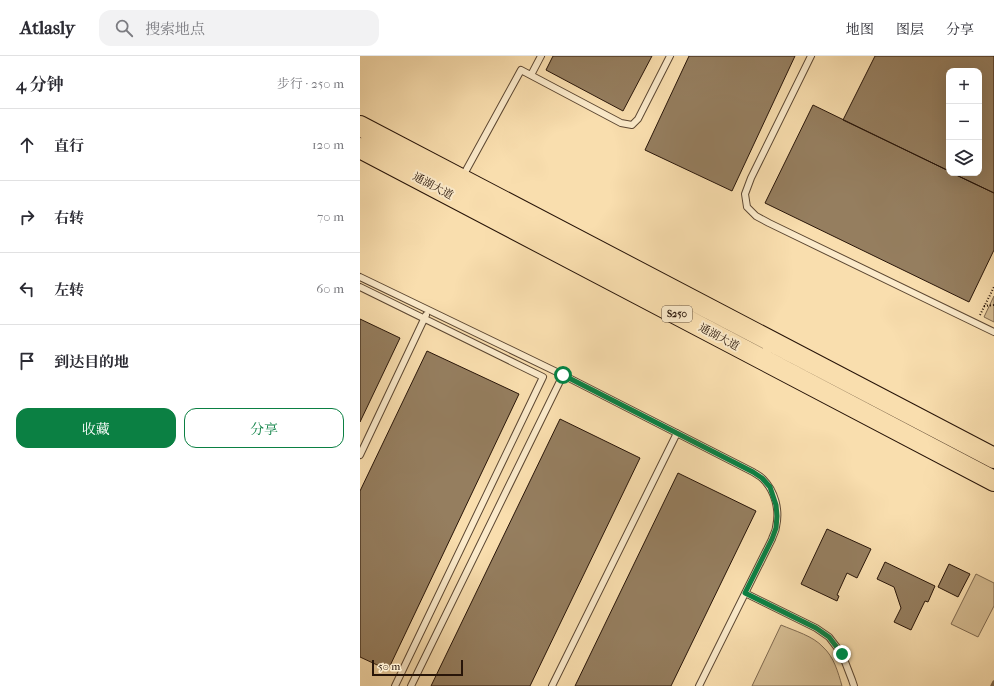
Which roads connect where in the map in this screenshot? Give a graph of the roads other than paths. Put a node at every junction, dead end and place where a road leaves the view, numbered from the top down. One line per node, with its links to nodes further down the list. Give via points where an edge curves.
1 (540, 56): 4 (lane)
2 (670, 56): 4 (lane, via 638,119 632,125 621,123)
3 (811, 56): 12 (lane, via 751,178 745,194 747,207 769,223)
4 (530, 75): 7 (lane, via 521,70)
5 (360, 126): 7 (main road, 通湖大道 / S250)
6 (360, 148): 19 (main road, 通湖大道 / S250)
7 (462, 179): 18 (main road, 通湖大道 / S250)
8 (360, 277): 10 (lane)
9 (360, 287): 11 (lane)
10 (428, 310): 11 (lane); 13 (lane)
11 (424, 318): 15 (lane); 17 (lane)
12 (994, 332)
13 (548, 368): 14 (lane); 15 (lane)
14 (563, 375): 16 (lane); 22 (lane)
15 (543, 377): 21 (lane)
16 (677, 433): 20 (lane, via 753,472 770,487 776,505 776,528); 23 (lane)
17 (360, 455)
18 (994, 458)
19 (994, 481)
20 (745, 593): 24 (lane); 25 (lane, via 829,637 842,654)
21 (395, 686)
22 (411, 686)
23 (552, 686)
24 (699, 686)
25 (854, 686)

